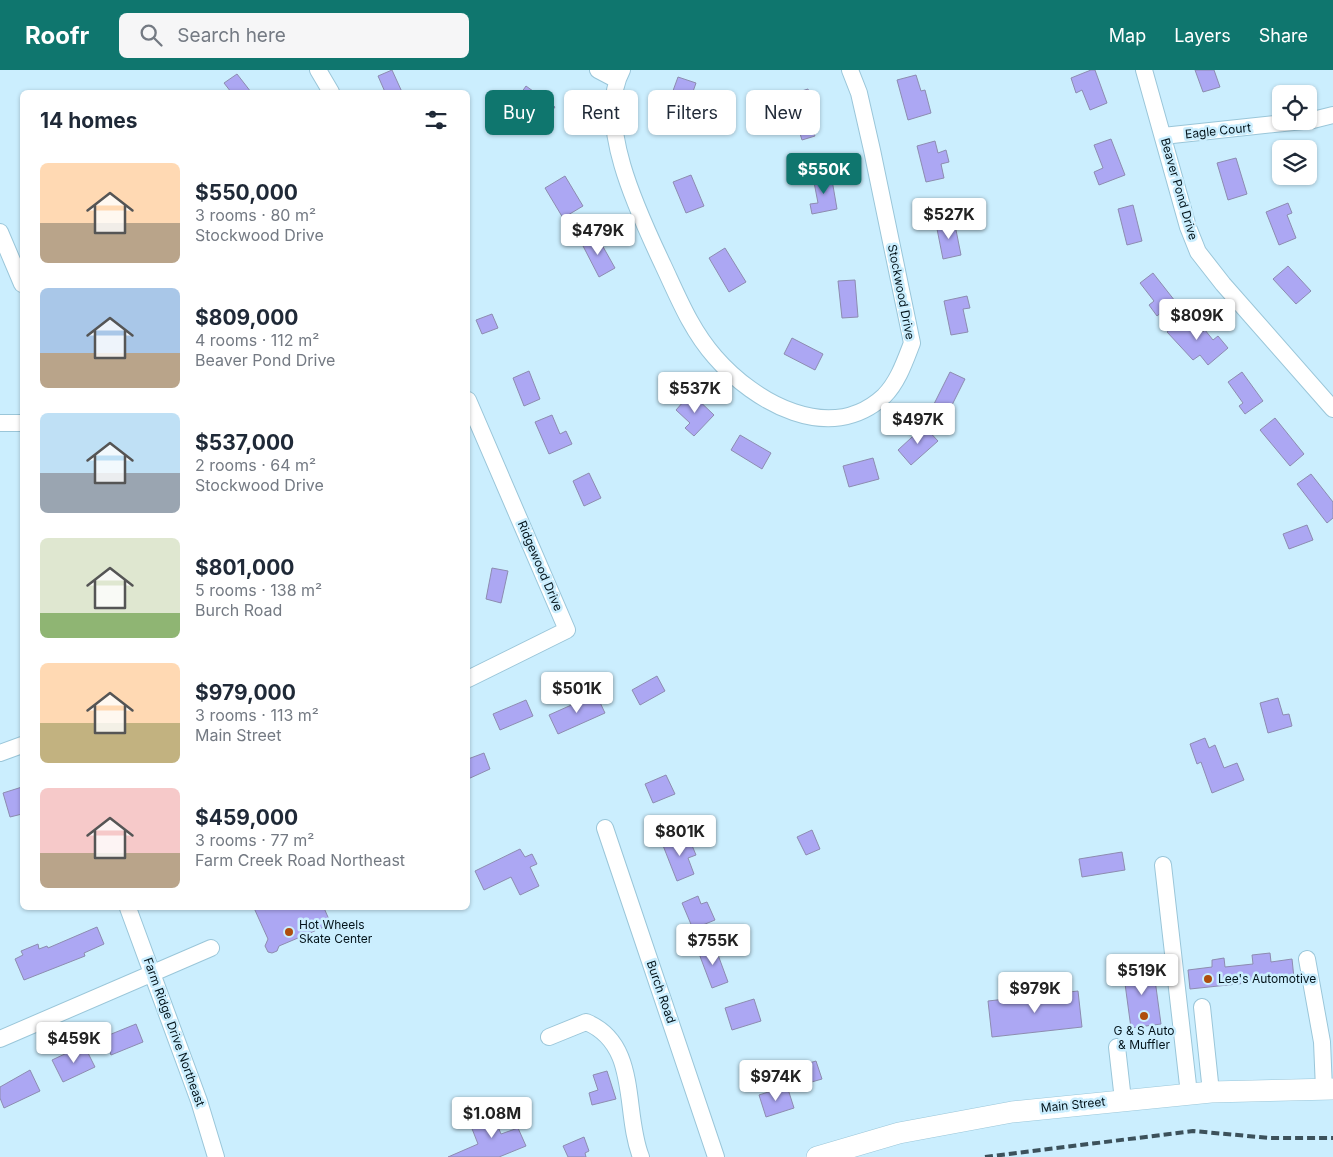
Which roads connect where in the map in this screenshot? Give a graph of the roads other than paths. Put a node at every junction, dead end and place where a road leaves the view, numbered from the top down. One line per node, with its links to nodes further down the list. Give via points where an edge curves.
1 (598, 70): 5 (street)
2 (850, 70): 5 (street, Stockwood Drive, via 859,93 872,150 912,343 901,372 884,396 863,410 840,418 802,416 772,404 727,370 689,321 627,182 614,117)
3 (1144, 70): 10 (street, Beaver Pond Drive)
4 (320, 71): 6 (street)
5 (620, 75)
6 (330, 90)
7 (1333, 115): 8 (street)
8 (1317, 118)
9 (1272, 124): 10 (street, Eagle Court)
10 (1163, 136): 14 (street, Beaver Pond Drive, via 1198,252)
11 (0, 232): 12 (street)
12 (20, 279)
13 (470, 405): 17 (street, Ridgewood Drive, via 567,630)
14 (1333, 409)
15 (0, 422): 16 (street)
16 (20, 423)
17 (470, 678)
18 (20, 746): 19 (street)
19 (0, 753)
20 (605, 828): 36 (street, Burch Road)
21 (1163, 866): 32 (street)
22 (129, 910): 25 (street, Farm Ridge Drive Northeast)
23 (211, 948): 25 (street)
24 (1307, 959): 30 (street)
25 (154, 974): 28 (street); 34 (street, Farm Ridge Drive Northeast, via 199,1101)
26 (1202, 1007): 31 (street)
27 (550, 1037): 35 (street, via 586,1022 609,1036 624,1065 636,1144)
28 (0, 1039)
29 (1116, 1047): 33 (street)
30 (1329, 1089): 31 (main road, Main Street)
31 (1211, 1092): 32 (main road, Main Street)
32 (1189, 1094): 33 (main road, Main Street)
33 (1123, 1100): 37 (main road, Main Street, via 953,1121)
34 (212, 1155)
35 (641, 1157)
36 (716, 1157)
37 (818, 1157)

